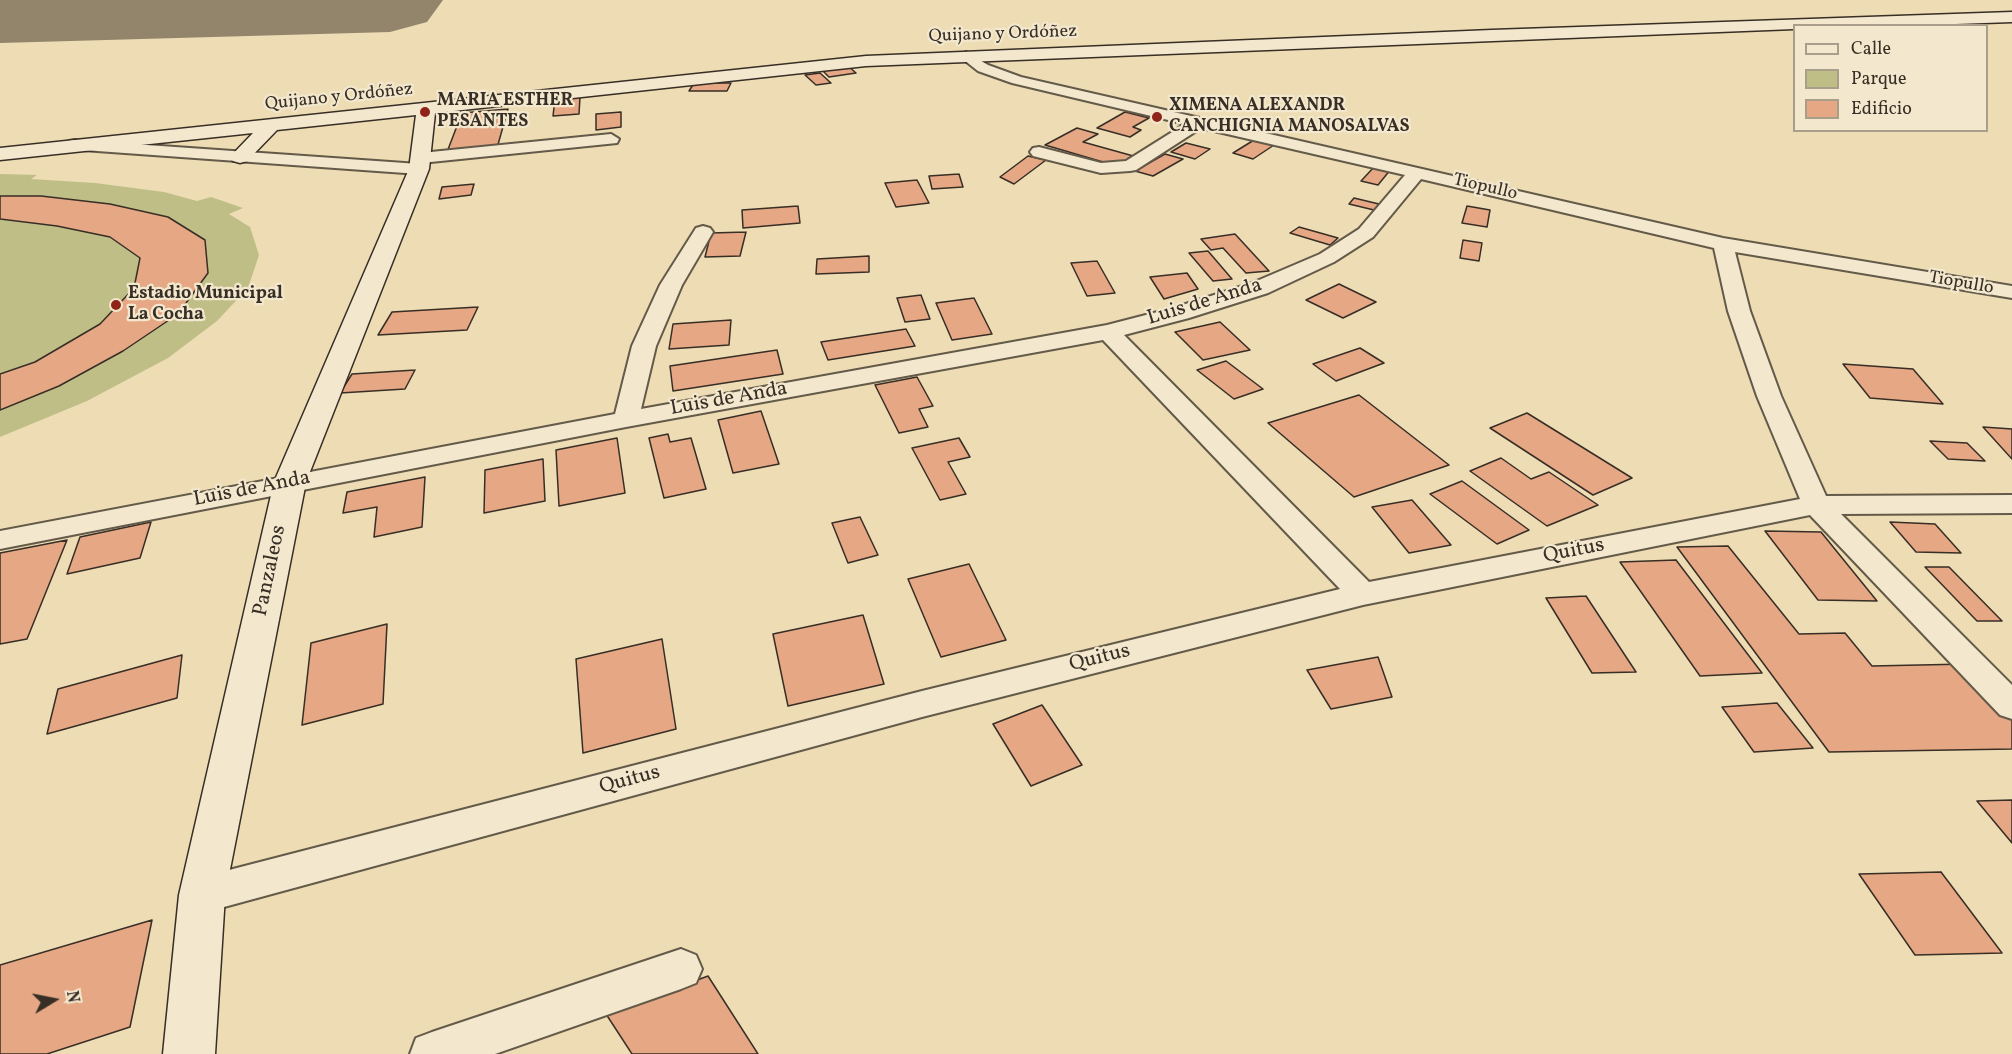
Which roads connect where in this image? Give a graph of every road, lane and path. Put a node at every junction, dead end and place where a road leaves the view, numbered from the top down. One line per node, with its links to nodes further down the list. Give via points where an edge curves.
1 (2012, 17): 2 (street, Quijano y Ordóñez)
2 (1824, 24)
3 (1793, 25): 4 (street, Quijano y Ordóñez)
4 (966, 56): 5 (street, Quijano y Ordóñez, via 854,62); 6 (street, Tiopullo, via 983,68 1017,80)
5 (426, 108): 7 (street, Quijano y Ordóñez); 13 (street, Panzaleos)
6 (1199, 122): 10 (street, via 1130,166 1101,168); 14 (street, Tiopullo)
7 (272, 124): 9 (street, Quijano y Ordóñez); 12 (street)
8 (611, 139): 13 (street)
9 (75, 146): 11 (street, Quijano y Ordóñez); 12 (street)
10 (1039, 152)
11 (0, 154)
12 (240, 157): 13 (street)
13 (420, 164): 20 (street, Panzaleos)
14 (1417, 172): 16 (street, Tiopullo); 18 (street, Luis de Anda, via 1366,233 1327,258 1260,288)
15 (703, 232): 19 (street, via 671,285 644,346)
16 (1723, 244): 17 (street, Tiopullo); 22 (street, via 1739,311 1769,396)
17 (2012, 292)
18 (1108, 332): 19 (street, Luis de Anda); 24 (street)
19 (626, 419): 20 (street, Luis de Anda)
20 (290, 482): 23 (street, Luis de Anda); 26 (street, Panzaleos)
21 (2012, 504): 22 (street, Quitus)
22 (1816, 505): 24 (street, Quitus); 25 (street)
23 (0, 540)
24 (1363, 594): 26 (street, Quitus, via 934,701)
25 (2012, 706)
26 (202, 895): 28 (street, Panzaleos)
27 (681, 969): 29 (street)
28 (189, 1054)
29 (432, 1054)

